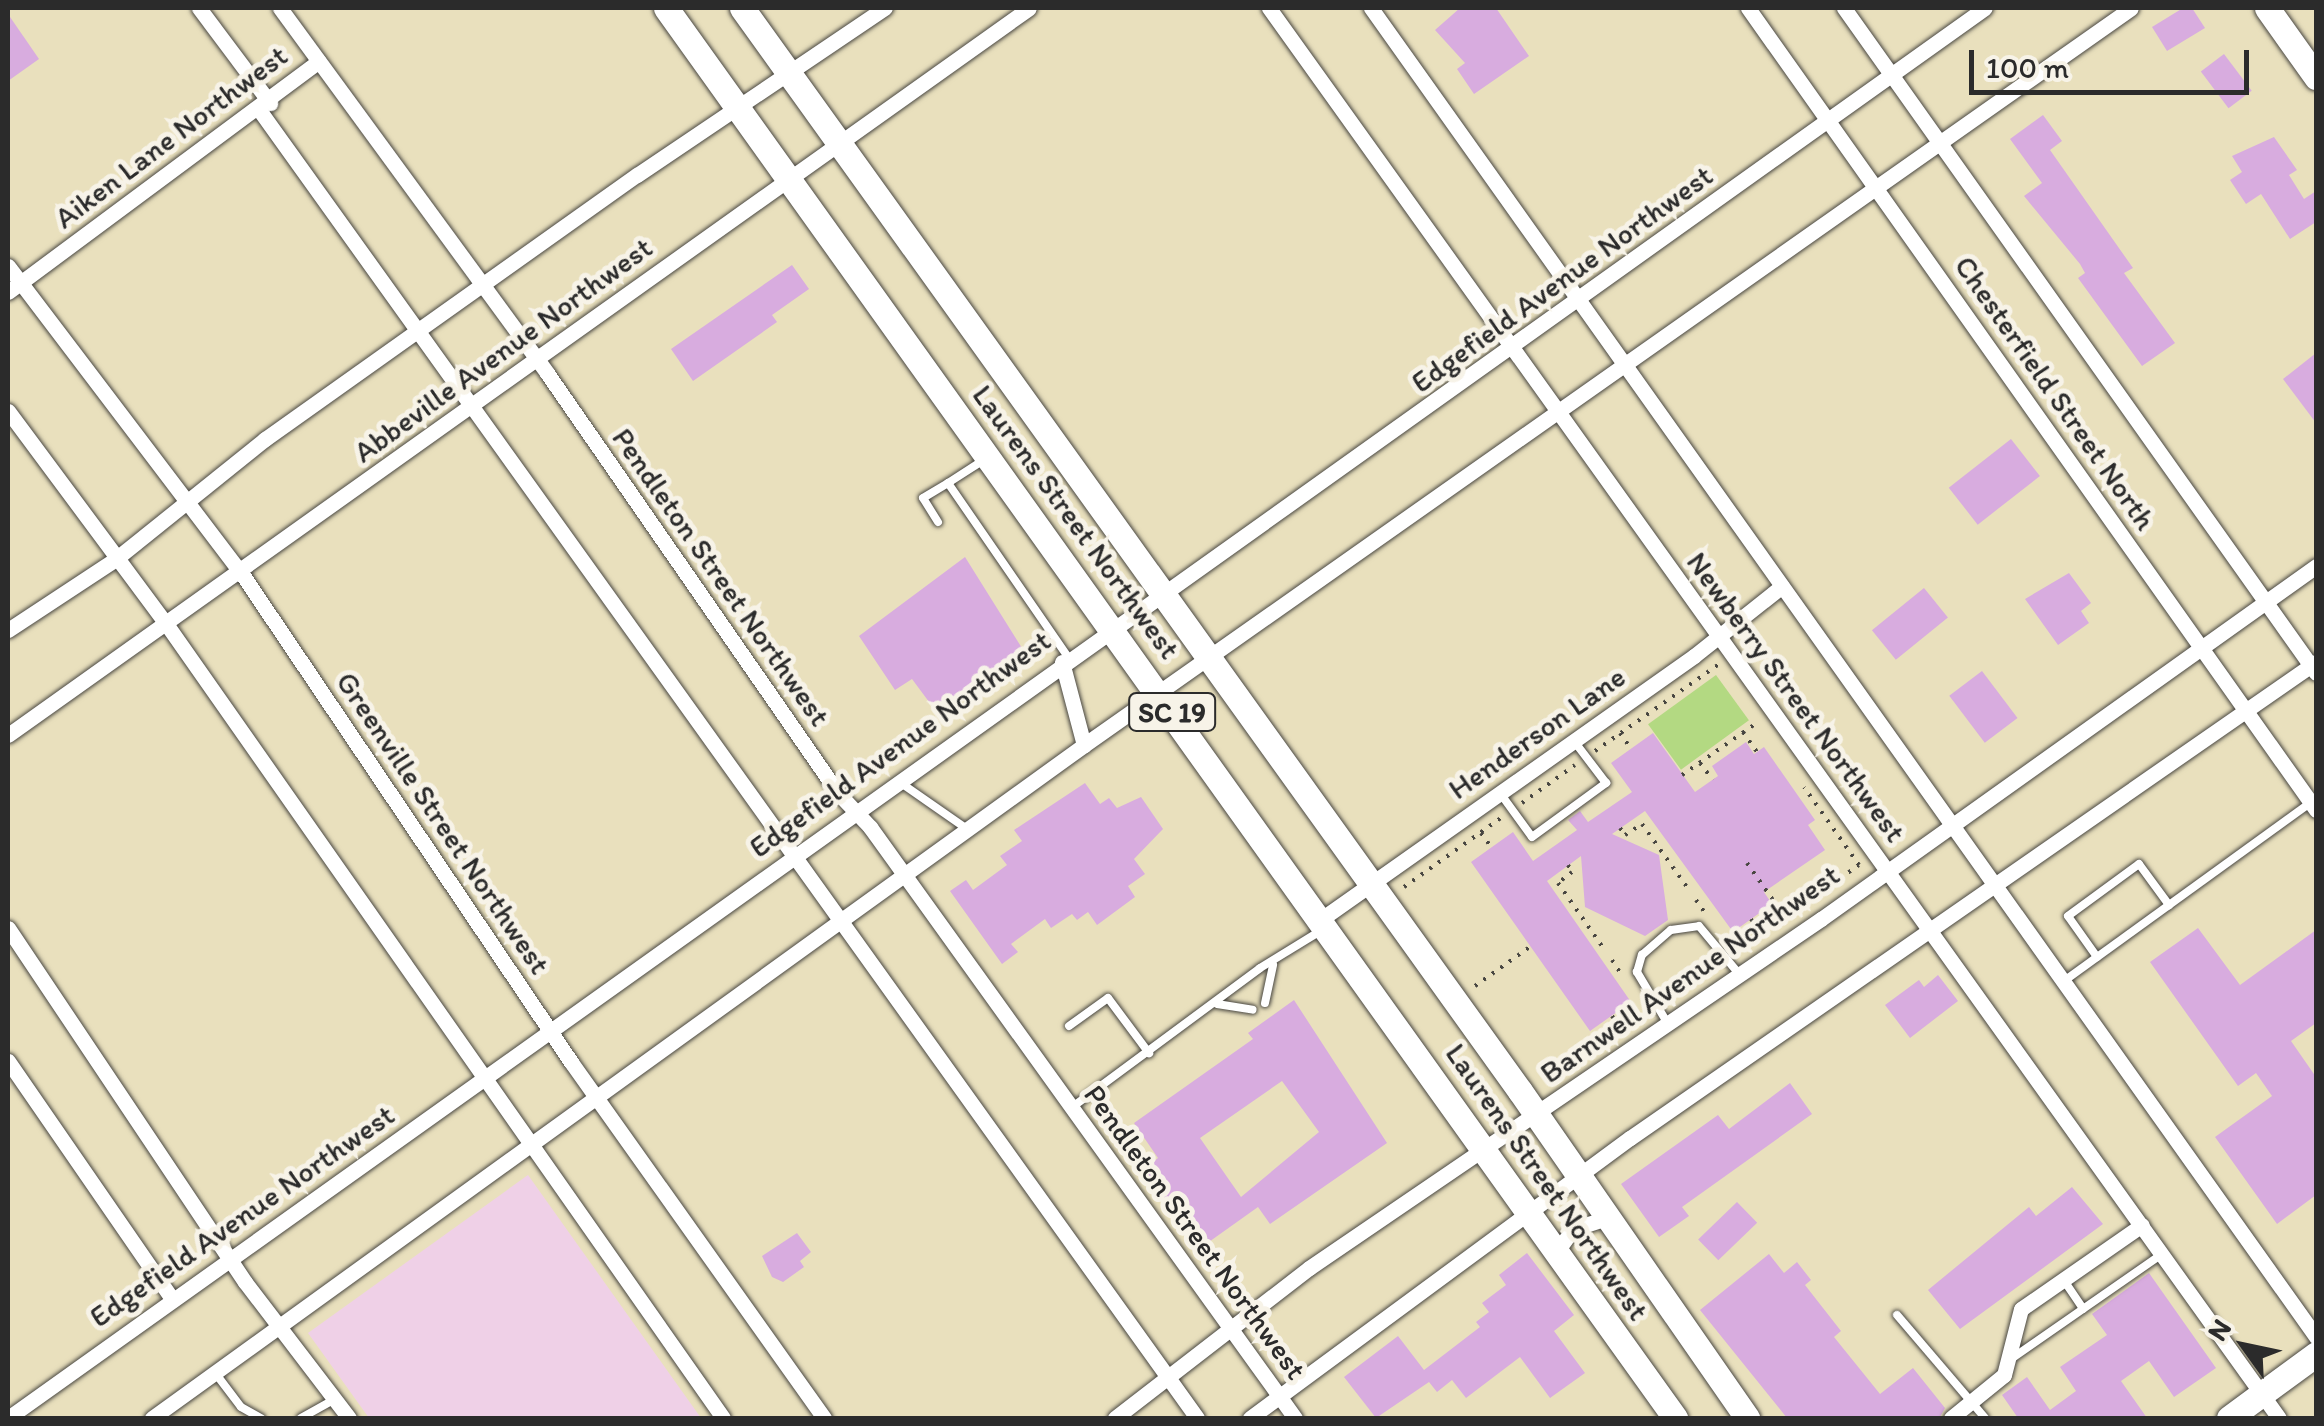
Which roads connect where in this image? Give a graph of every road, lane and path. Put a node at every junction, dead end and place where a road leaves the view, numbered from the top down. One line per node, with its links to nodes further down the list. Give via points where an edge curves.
1 (199, 8): 18 (street)
2 (280, 8): 14 (street, Pendleton Street Northwest)
3 (666, 8): 19 (main road, Laurens Street Northwest / SC 19)
4 (742, 8): 16 (main road, Laurens Street Northwest / SC 19)
5 (885, 8): 16 (street, Abbeville Avenue Northwest)
6 (1029, 8): 22 (street, Abbeville Avenue Northwest)
7 (1269, 8): 30 (street, Newberry Street Northwest)
8 (1371, 8): 28 (street, Newberry Street Northwest)
9 (1748, 8): 20 (street, Chesterfield Street North)
10 (1844, 8): 15 (street, Chesterfield Street North)
11 (1985, 8): 15 (street, Edgefield Avenue Northwest)
12 (2130, 8): 21 (street)
13 (2267, 8): 17 (main road)
14 (319, 62): 18 (street, Aiken Lane Northwest); 26 (street, Pendleton Street Northwest)
15 (1892, 73): 20 (street, Edgefield Avenue Northwest); 21 (street, Chesterfield Street North)
16 (789, 74): 19 (street, Abbeville Avenue Northwest); 22 (main road, Laurens Street Northwest / SC 19)
17 (2316, 77)
18 (265, 107): 27 (street, Aiken Lane Northwest); 29 (street)
19 (739, 107): 23 (main road, Laurens Street Northwest / SC 19); 26 (street, Abbeville Avenue Northwest)
20 (1827, 119): 24 (street, Chesterfield Street North); 28 (street, Edgefield Avenue Northwest)
21 (1941, 140): 24 (street); 45 (street, Chesterfield Street North)
22 (839, 143): 23 (street, Abbeville Avenue Northwest); 44 (main road, Laurens Street Northwest / SC 19)
23 (787, 174): 31 (street, Abbeville Avenue Northwest); 36 (main road, Laurens Street Northwest / SC 19)
24 (1875, 187): 32 (street); 50 (street, Chesterfield Street North)
25 (8, 266): 27 (street, Greenville Street Northwest)
26 (482, 286): 29 (street, Abbeville Avenue Northwest); 31 (street, Pendleton Street Northwest)
27 (14, 287): 38 (street, Greenville Street Northwest)
28 (1578, 300): 30 (street, Edgefield Avenue Northwest); 32 (street, Newberry Street Northwest)
29 (420, 331): 33 (street); 38 (street, Abbeville Avenue Northwest)
30 (1514, 345): 35 (street, Newberry Street Northwest); 44 (street, Edgefield Avenue Northwest)
31 (535, 358): 33 (street, Abbeville Avenue Northwest); 72 (street, Pendleton Street Northwest)
32 (1626, 364): 35 (street); 43 (street, Newberry Street Northwest)
33 (474, 402): 42 (street, Abbeville Avenue Northwest); 79 (street)
34 (8, 411): 40 (street)
35 (1560, 412): 49 (street, Newberry Street Northwest); 51 (street)
36 (990, 456): 37 (lane); 47 (main road, Laurens Street Northwest / SC 19)
37 (948, 483): 39 (lane, via 923,498); 52 (lane)
38 (184, 500): 40 (street, Abbeville Avenue Northwest); 42 (street, Greenville Street Northwest)
39 (938, 522)
40 (116, 558): 46 (street); 48 (street, Abbeville Avenue Northwest)
41 (2316, 566): 45 (street, Barnwell Avenue Northwest)
42 (242, 574): 46 (street, Abbeville Avenue Northwest); 112 (street, Greenville Street Northwest)
43 (1782, 586): 49 (street, Henderson Lane); 74 (street, Newberry Street Northwest)
44 (1164, 590): 47 (street, Edgefield Avenue Northwest); 51 (main road, Laurens Street Northwest / SC 19)
45 (2268, 600): 50 (street, Barnwell Avenue Northwest); 54 (street, Chesterfield Street North)
46 (167, 625): 60 (street, Abbeville Avenue Northwest); 117 (street)
47 (1111, 626): 52 (street, Edgefield Avenue Northwest); 55 (main road, Laurens Street Northwest / SC 19)
48 (8, 630)
49 (1718, 638): 61 (street, Henderson Lane); 83 (street, Newberry Street Northwest)
50 (2200, 646): 56 (street, Chesterfield Street North); 74 (street, Barnwell Avenue Northwest)
51 (1210, 658): 55 (street); 86 (main road, Laurens Street Northwest / SC 19)
52 (1065, 660): 62 (street); 68 (street, Edgefield Avenue Northwest)
53 (1718, 664): 59 (path)
54 (2315, 667): 56 (street)
55 (1160, 696): 62 (street); 93 (main road, Laurens Street Northwest / SC 19)
56 (2244, 709): 71 (street, Chesterfield Street North); 85 (street)
57 (1758, 722): 58 (path)
58 (1743, 732): 64 (path); 66 (path)
59 (1620, 733): 63 (path); 65 (path)
60 (8, 734)
61 (1574, 740): 65 (lane); 70 (street, Henderson Lane)
62 (1084, 746): 76 (street)
63 (1631, 749)
64 (1757, 752)
65 (1586, 758): 73 (path); 73 (lane, via 1606,783 1532,837)
66 (1700, 763): 67 (path); 69 (path)
67 (1682, 775)
68 (896, 780): 72 (street, Edgefield Avenue Northwest); 76 (lane)
69 (1713, 780)
70 (1500, 794): 73 (lane); 86 (street, Henderson Lane)
71 (2314, 806): 89 (lane)
72 (854, 809): 79 (street, Edgefield Avenue Northwest); 84 (street, Pendleton Street Northwest)
73 (1512, 810): 77 (path)
74 (1953, 824): 83 (street, Barnwell Avenue Northwest); 85 (street, Newberry Street Northwest)
75 (1620, 828): 88 (path, via 1626,835 1642,824)
76 (967, 830): 84 (street)
77 (1481, 833): 78 (path); 87 (path)
78 (1492, 847)
79 (794, 854): 92 (street); 112 (street, Edgefield Avenue Northwest)
80 (1748, 863): 90 (path)
81 (1568, 865): 98 (path, via 1572,872 1558,882)
82 (1859, 865): 90 (path)
83 (1887, 870): 95 (street, Newberry Street Northwest); 102 (street, Barnwell Avenue Northwest)
84 (906, 876): 92 (street); 119 (street, Pendleton Street Northwest)
85 (1996, 884): 95 (street); 103 (street, Newberry Street Northwest)
86 (1370, 885): 93 (street, Henderson Lane); 120 (main road, Laurens Street Northwest / SC 19)
87 (1404, 887)
88 (1689, 890)
89 (2169, 904): 99 (lane); 99 (lane, via 2139,864 2068,916)
90 (1785, 917): 96 (path)
91 (1751, 918): 96 (path)
92 (844, 922): 118 (street); 140 (street)
93 (1323, 924): 101 (lane); 122 (main road, Laurens Street Northwest / SC 19)
94 (8, 928): 129 (street)
95 (1930, 928): 123 (street); 126 (street, Newberry Street Northwest)
96 (1761, 934): 100 (path)
97 (1531, 946): 104 (path)
98 (1604, 949)
99 (2097, 957): 103 (lane)
100 (1728, 958): 102 (lane); 107 (path); 107 (lane, via 1699,926 1671,930 1642,955 1637,972)
101 (1273, 965): 105 (lane); 106 (lane)
102 (1740, 974): 110 (street, Barnwell Avenue Northwest)
103 (2064, 980): 136 (street, Newberry Street Northwest)
104 (1474, 986)
105 (1265, 1003)
106 (1216, 1004): 108 (lane); 115 (lane)
107 (1657, 1008): 110 (lane); 113 (path)
108 (1253, 1010)
109 (1612, 1016): 113 (path)
110 (1669, 1025): 120 (street, Barnwell Avenue Northwest)
111 (1069, 1026): 115 (lane, via 1108,998)
112 (550, 1030): 117 (street, Edgefield Avenue Northwest); 118 (street, Greenville Street Northwest)
113 (1623, 1032): 114 (path)
114 (1608, 1042)
115 (1148, 1053): 119 (lane)
116 (8, 1061): 131 (street)
117 (482, 1079): 121 (street); 129 (street, Edgefield Avenue Northwest)
118 (596, 1099): 121 (street); 151 (street, Greenville Street Northwest)
119 (1071, 1108): 135 (street, Pendleton Street Northwest)
120 (1536, 1114): 122 (street, Barnwell Avenue Northwest); 123 (main road, Laurens Street Northwest / SC 19)
121 (534, 1146): 134 (street); 150 (street)
122 (1484, 1149): 124 (main road, Laurens Street Northwest / SC 19); 135 (street, Barnwell Avenue Northwest, via 1309,1268)
123 (1578, 1178): 124 (street); 125 (main road, Laurens Street Northwest / SC 19)
124 (1531, 1214): 127 (main road, Laurens Street Northwest / SC 19); 142 (street)
125 (1606, 1218): 127 (street, via 1573,1230); 157 (main road, Laurens Street Northwest / SC 19)
126 (2142, 1225): 128 (street, Newberry Street Northwest); 130 (street)
127 (1557, 1251): 156 (main road, Laurens Street Northwest / SC 19)
128 (2162, 1254): 132 (lane); 141 (street, Newberry Street Northwest)
129 (231, 1258): 131 (street, Edgefield Avenue Northwest); 134 (street)
130 (2063, 1280): 132 (lane); 138 (street, via 2021,1309 2010,1330)
131 (173, 1300): 145 (street, Edgefield Avenue Northwest)
132 (2083, 1309): 138 (lane)
133 (1897, 1315): 144 (lane)
134 (282, 1327): 139 (street); 143 (street)
135 (1232, 1331): 140 (street, Barnwell Avenue Northwest); 142 (street, Pendleton Street Northwest)
136 (2316, 1336)
137 (2316, 1354): 141 (main road)
138 (2008, 1362): 144 (street, via 2004,1375)
139 (216, 1374): 146 (street); 147 (lane, via 241,1407)
140 (1168, 1381): 152 (street, Barnwell Avenue Northwest); 153 (street)
141 (2262, 1394): 160 (main road); 161 (street, Newberry Street Northwest)
142 (1281, 1396): 154 (street); 155 (street, Pendleton Street Northwest)
143 (335, 1399): 148 (lane); 149 (street)
144 (1973, 1401): 158 (street); 159 (lane)
145 (8, 1418)
146 (152, 1418)
147 (262, 1418)
148 (301, 1418)
149 (348, 1418)
150 (723, 1418)
151 (824, 1418)
152 (1115, 1418)
153 (1197, 1418)
154 (1250, 1418)
155 (1295, 1418)
156 (1675, 1418)
157 (1746, 1418)
158 (1951, 1418)
159 (1985, 1418)
160 (2230, 1418)
161 (2279, 1418)

